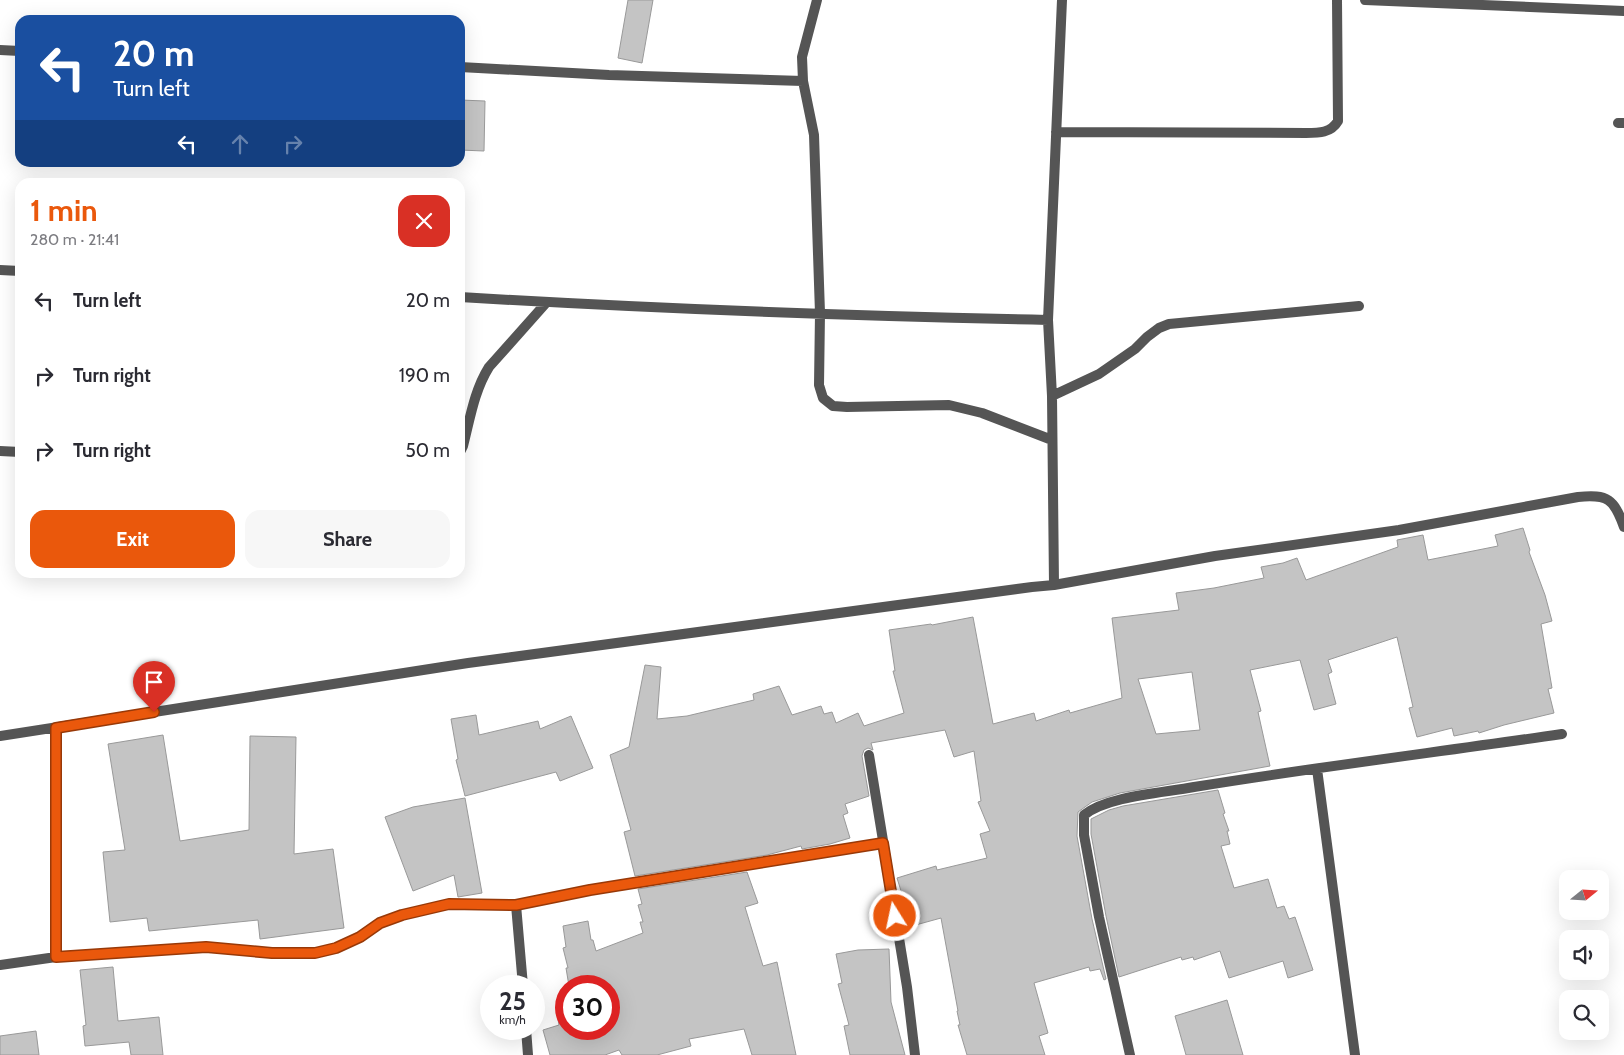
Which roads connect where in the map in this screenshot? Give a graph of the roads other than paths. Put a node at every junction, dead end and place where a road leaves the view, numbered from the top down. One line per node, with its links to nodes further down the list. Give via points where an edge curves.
1 (817, 0): 10 (street, via 802,57)
2 (1062, 0): 11 (street)
3 (1337, 0): 11 (street, via 1338,120 1328,131)
4 (1365, 0): 5 (street)
5 (1453, 2): 6 (street)
6 (1624, 11)
7 (0, 50): 8 (street)
8 (15, 51)
9 (465, 67): 10 (street)
10 (803, 81): 17 (street, via 814,135)
11 (1056, 132): 18 (street)
12 (0, 270): 13 (street)
13 (15, 272)
14 (465, 298): 15 (street)
15 (546, 303): 17 (street); 20 (street, via 483,376)
16 (1359, 306): 19 (street, via 1169,324 1099,374)
17 (820, 314): 18 (street); 21 (street, via 819,385 824,398 833,406 949,405 982,412)
18 (1048, 320): 19 (street)
19 (1052, 396): 21 (street)
20 (465, 438)
21 (1052, 440): 25 (street)
22 (0, 451): 23 (street)
23 (15, 452)
24 (1624, 527): 25 (street, via 1609,499 1596,495)
25 (1054, 585): 26 (street, via 468,663)
26 (56, 728): 28 (street); 33 (street)
27 (1562, 734): 30 (street)
28 (0, 736)
29 (869, 754): 31 (street)
30 (1317, 769): 39 (street, via 1120,800 1084,815 1084,835 1096,899); 40 (street)
31 (883, 843): 32 (street); 38 (street, via 908,987)
32 (516, 905): 33 (street, via 449,904 402,915 380,923 336,948 315,953 206,947); 35 (street)
33 (56, 957): 34 (street)
34 (0, 965)
35 (522, 975)
36 (527, 1040): 37 (street)
37 (528, 1055)
38 (915, 1055)
39 (1130, 1055)
40 (1355, 1055)

